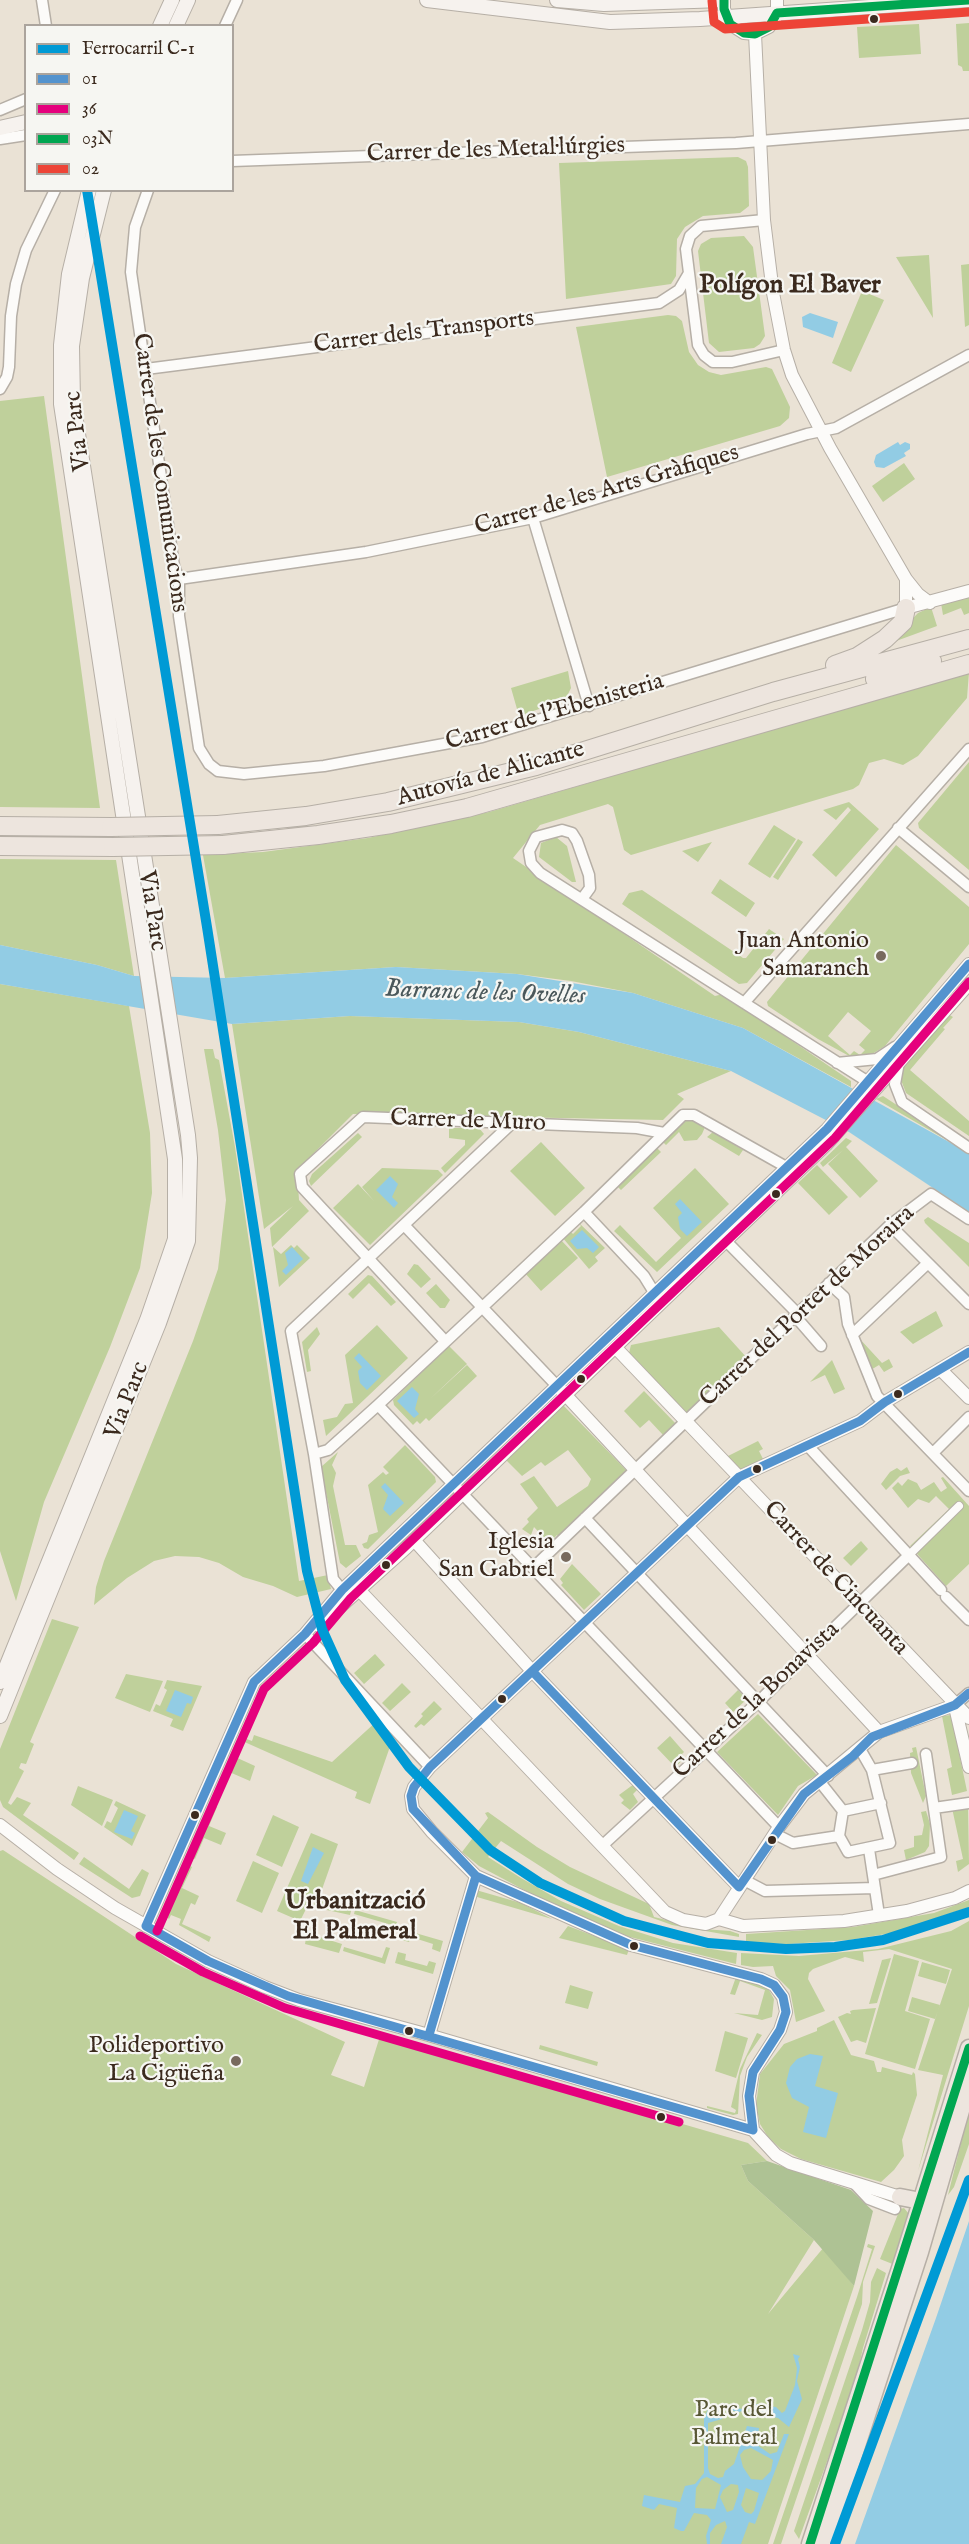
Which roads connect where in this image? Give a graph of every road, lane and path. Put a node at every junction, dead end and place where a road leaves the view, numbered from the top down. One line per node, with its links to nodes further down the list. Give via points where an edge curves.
1 (42, 0): 11 (street)
2 (171, 0): 12 (main road)
3 (188, 0): 13 (main road)
4 (237, 0): 14 (street)
5 (427, 0): 10 (main road, via 610,22)
6 (557, 0): 7 (main road, via 604,4)
7 (724, 0): 10 (street)
8 (968, 0): 9 (main road)
9 (777, 7): 10 (main road); 15 (street, via 769,27)
10 (725, 17): 15 (street, via 736,30)
11 (46, 24)
12 (161, 24)
13 (177, 24)
14 (226, 24)
15 (755, 34): 23 (street)
16 (24, 100): 17 (street)
17 (0, 110)
18 (24, 122): 20 (main road)
19 (969, 124): 23 (street, Carrer de les Metal·lúrgies)
20 (0, 128)
21 (24, 135): 22 (street)
22 (0, 139)
23 (760, 139): 24 (street, Carrer de les Metal·lúrgies); 29 (street)
24 (234, 161)
25 (54, 192): 34 (street, via 26,250 16,284 9,367)
26 (88, 192): 113 (main road, Via Parc, via 69,274 61,345 61,404 175,1159 175,1239)
27 (103, 192): 113 (main road, Via Parc, via 87,249 72,346 73,402 190,1158 188,1241 159,1323)
28 (147, 192): 33 (street, Carrer de les Comunicacions, via 131,253)
29 (764, 220): 30 (street, via 701,226 690,236 686,249); 31 (street)
30 (689, 273): 31 (street, via 698,345 704,355 714,362 732,362); 33 (street, Carrer dels Transports, via 679,290 659,303)
31 (784, 350): 35 (street)
32 (969, 355): 35 (street, Carrer de les Arts Gràfiques, via 836,428)
33 (146, 369): 37 (street, Carrer de les Comunicacions, via 174,567)
34 (0, 389)
35 (821, 432): 36 (street, Carrer de les Arts Gràfiques); 38 (street)
36 (533, 518): 37 (street, Carrer de les Arts Gràfiques, via 366,552); 48 (street)
37 (179, 579): 51 (street, Carrer de les Comunicacions, via 179,616)
38 (906, 579): 40 (street); 41 (street)
39 (969, 591): 40 (street)
40 (930, 603): 41 (street)
41 (906, 608): 47 (highway, via 903,622 885,639 856,657 795,678); 48 (street, Carrer de l'Ebenisteria)
42 (969, 630): 45 (highway)
43 (969, 639): 45 (highway, Autovía de Alicante)
44 (969, 649): 50 (highway)
45 (891, 659): 47 (highway, Autovía de Alicante)
46 (969, 664): 50 (highway)
47 (773, 692): 52 (highway, Autovía de Alicante, bridge, via 536,766 388,802 218,825)
48 (589, 706): 51 (street, Carrer de l'Ebenisteria, via 482,737 324,766 227,774)
49 (969, 749): 53 (street)
50 (666, 750): 54 (highway, Autovía de Alicante, bridge, via 542,788 392,824 222,845)
51 (202, 756)
52 (0, 826)
53 (898, 828): 55 (street); 59 (street)
54 (0, 846)
55 (969, 887)
56 (582, 899): 56 (street, via 590,888 589,875 572,833 562,830 536,837 529,851 531,862 540,873); 59 (street)
57 (969, 964): 60 (street)
58 (969, 984): 61 (street)
59 (744, 1003): 62 (street)
60 (903, 1042): 62 (street, via 878,1059); 63 (street)
61 (899, 1062): 63 (street); 68 (street, via 895,1084 902,1102)
62 (837, 1063): 63 (street)
63 (872, 1084): 65 (street)
64 (510, 1125): 66 (street, Carrer de Muro, via 637,1128); 72 (street); 75 (street, Carrer de Muro, via 363,1118 300,1174 302,1187)
65 (834, 1130): 67 (street); 69 (street)
66 (663, 1133): 69 (street, via 683,1115 694,1115); 70 (street)
67 (826, 1145): 69 (street, via 816,1148 794,1168); 74 (street)
68 (969, 1148)
69 (788, 1168): 74 (street)
70 (584, 1212): 78 (street); 80 (street)
71 (969, 1219): 73 (street, Carrer del Portet de Moraira, via 931,1194)
72 (404, 1225): 75 (street); 80 (street)
73 (890, 1225): 76 (street); 77 (street, Carrer del Portet de Moraira)
74 (725, 1235): 78 (street); 81 (street); 82 (street)
75 (368, 1259): 84 (street); 97 (street, via 291,1331)
76 (928, 1263): 79 (street); 83 (street)
77 (830, 1283): 82 (street, Carrer del Portet de Moraira); 83 (street, via 844,1297)
78 (657, 1293): 81 (street); 89 (street)
79 (969, 1304)
80 (481, 1307): 84 (street); 89 (street)
81 (658, 1307): 86 (street)
82 (796, 1315): 85 (street); 94 (street, Carrer del Portet de Moraira)
83 (852, 1335): 91 (street, via 877,1396)
84 (445, 1341): 92 (street)
85 (821, 1346)
86 (616, 1347): 89 (street); 94 (street, Carrer de Cincuanta)
87 (969, 1352): 88 (street)
88 (940, 1369): 90 (street); 91 (street)
89 (562, 1391): 98 (street); 100 (street)
90 (969, 1398)
91 (885, 1402): 95 (street, via 860,1421); 96 (street)
92 (378, 1405): 97 (street, via 328,1450); 100 (street)
93 (969, 1417): 96 (street)
94 (686, 1422): 98 (street, Carrer del Portet de Moraira); 99 (street, Carrer de Cincuanta)
95 (808, 1446): 99 (street); 107 (street)
96 (933, 1453): 101 (street)
97 (314, 1454): 110 (street, via 333,1579)
98 (636, 1471): 104 (street, Carrer del Portet de Moraira); 105 (street)
99 (739, 1477): 105 (street); 112 (street, Carrer de Cincuanta)
100 (459, 1488): 102 (street); 106 (street); 108 (street)
101 (969, 1491)
102 (440, 1498): 106 (street, via 441,1504); 110 (street)
103 (959, 1506): 107 (street, Carrer de la Bonavista)
104 (585, 1518): 108 (street, Carrer del Portet de Moraira); 109 (street)
105 (688, 1525): 109 (street); 117 (street)
106 (412, 1538): 111 (street); 118 (street)
107 (909, 1556): 112 (street, Carrer de la Bonavista); 114 (street)
108 (534, 1567): 115 (street)
109 (637, 1572): 115 (street); 121 (street)
110 (342, 1590): 111 (street); 116 (street)
111 (360, 1590): 116 (street); 125 (street)
112 (860, 1605): 117 (street, Carrer de la Bonavista); 122 (street, Carrer de Cincuanta)
113 (36, 1609): 119 (main road); 123 (main road)
114 (969, 1620)
115 (586, 1622): 118 (street); 127 (street)
116 (305, 1634): 131 (street); 152 (street, via 254,1682)
117 (808, 1653): 121 (street, Carrer de la Bonavista); 126 (street)
118 (533, 1672): 125 (street); 135 (street)
119 (0, 1682)
120 (969, 1693): 122 (street)
121 (757, 1703): 127 (street, Carrer de la Bonavista); 134 (street)
122 (955, 1706): 124 (street, Carrer de Cincuanta); 126 (street); 132 (street)
123 (0, 1716)
124 (969, 1718)
125 (483, 1719): 131 (street); 143 (street)
126 (879, 1732): 128 (street)
127 (705, 1748): 135 (street, Carrer de la Bonavista); 141 (street)
128 (860, 1749): 133 (street); 134 (street)
129 (926, 1754): 138 (street)
130 (912, 1762): 133 (street)
131 (430, 1767): 146 (street, via 414,1787 413,1809)
132 (969, 1767)
133 (872, 1770): 136 (street)
134 (824, 1779): 139 (street); 141 (street, via 804,1794)
135 (654, 1797): 143 (street, Carrer de la Bonavista); 147 (street)
136 (881, 1803): 139 (street); 144 (street, via 890,1843)
137 (969, 1803): 138 (street)
138 (934, 1808): 145 (street, via 941,1857)
139 (843, 1811): 142 (street)
140 (2, 1829): 152 (street)
141 (777, 1830): 142 (street, via 793,1843); 147 (street)
142 (839, 1836): 144 (street, via 848,1852)
143 (603, 1844): 151 (street, via 665,1911 683,1920 706,1924)
144 (868, 1849): 145 (street)
145 (873, 1875): 148 (street)
146 (476, 1876): 153 (street); 156 (street, via 632,1945 774,1985 783,1997 786,2012 780,2030 753,2072 749,2106)
147 (741, 1884): 148 (street, via 765,1891); 151 (street)
148 (875, 1887): 150 (street)
149 (969, 1891): 150 (street, via 946,1901)
150 (879, 1915): 151 (street, via 844,1921 743,1926)
151 (719, 1919)
152 (146, 1926): 153 (street, via 208,1961 288,1996)
153 (429, 2035): 156 (street)
154 (969, 2048): 157 (main road)
155 (969, 2083): 157 (main road)
156 (753, 2130): 158 (street, via 776,2155 790,2163 854,2183)
157 (927, 2197): 158 (main road, via 916,2194); 159 (main road); 160 (main road, via 876,2389)
158 (897, 2203)
159 (810, 2544)
160 (825, 2544)

